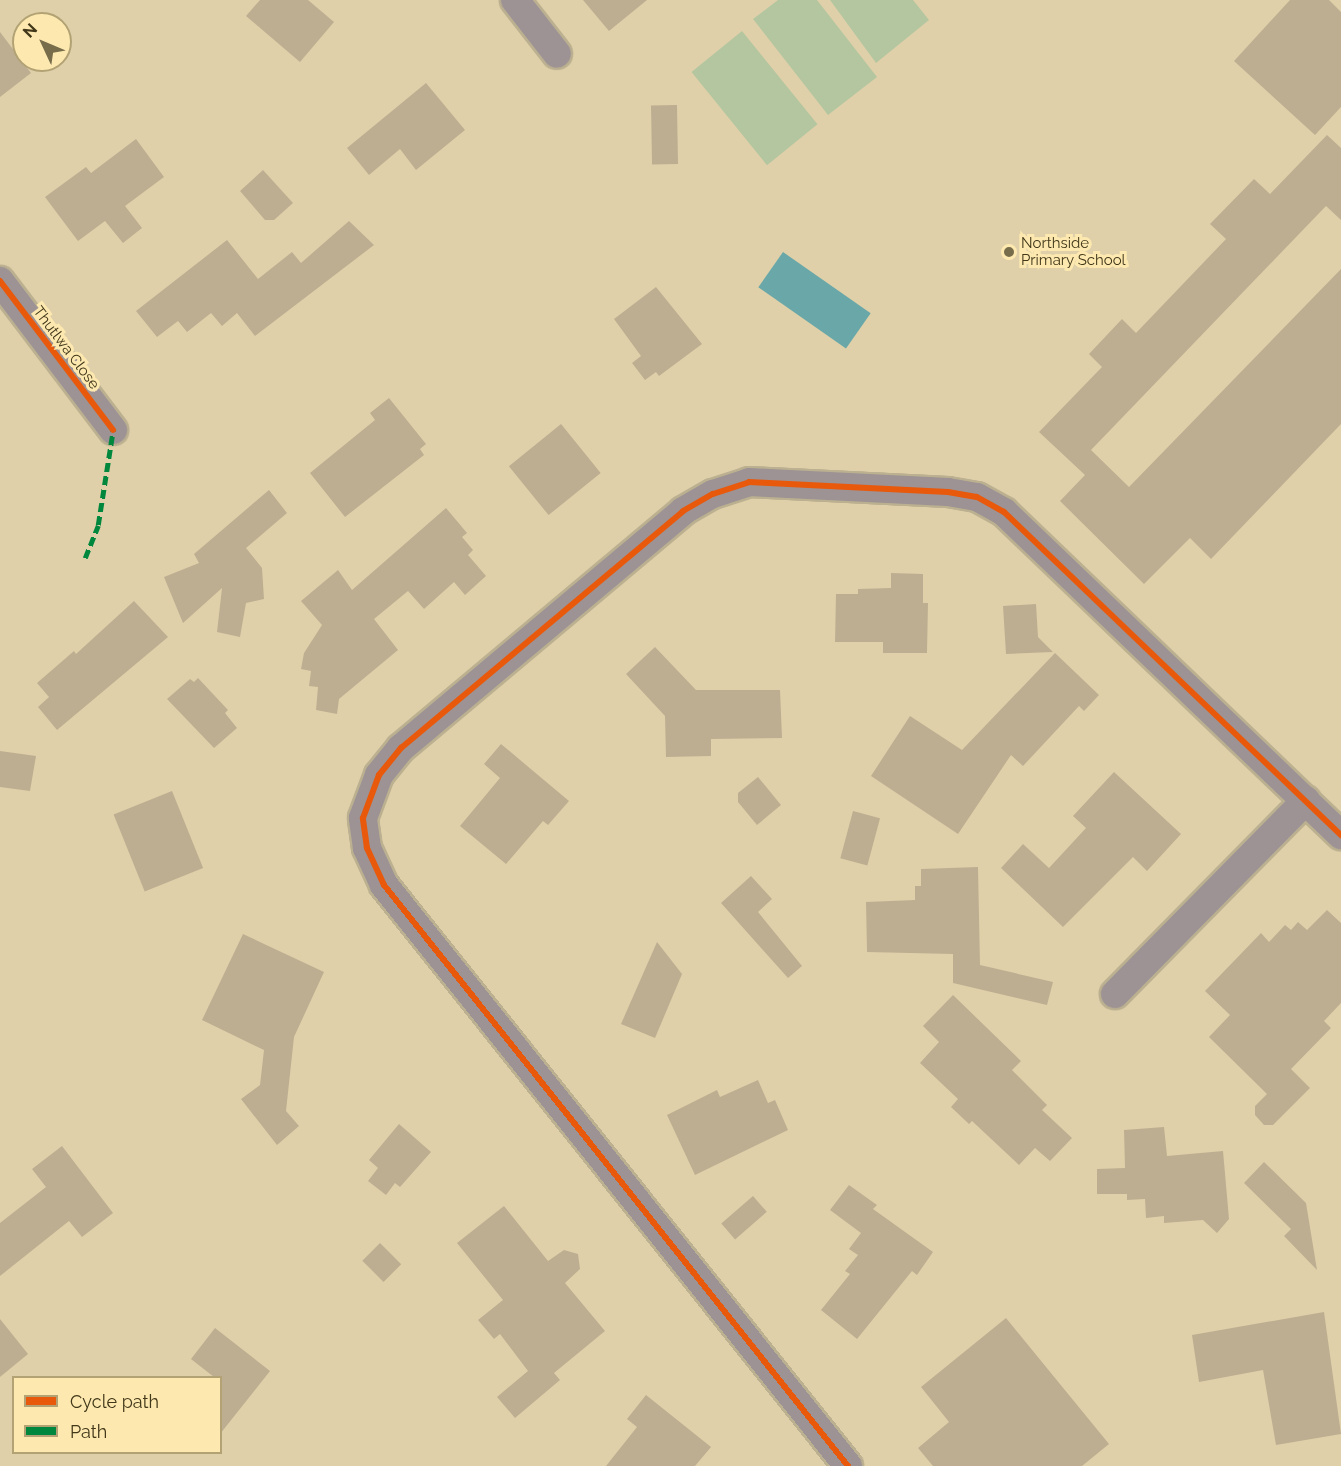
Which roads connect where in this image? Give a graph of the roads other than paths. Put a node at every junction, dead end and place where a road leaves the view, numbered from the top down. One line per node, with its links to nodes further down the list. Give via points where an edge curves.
1 (515, 0): 2 (street)
2 (557, 54)
3 (0, 281): 4 (street, Thutlwa Close)
4 (113, 430)
5 (1306, 800): 6 (street); 7 (street); 8 (street, via 1004,512 977,497 948,492 749,482 713,494 683,511 401,748 379,775 363,818 367,848 384,885)
6 (1341, 835)
7 (1115, 994)
8 (848, 1466)

